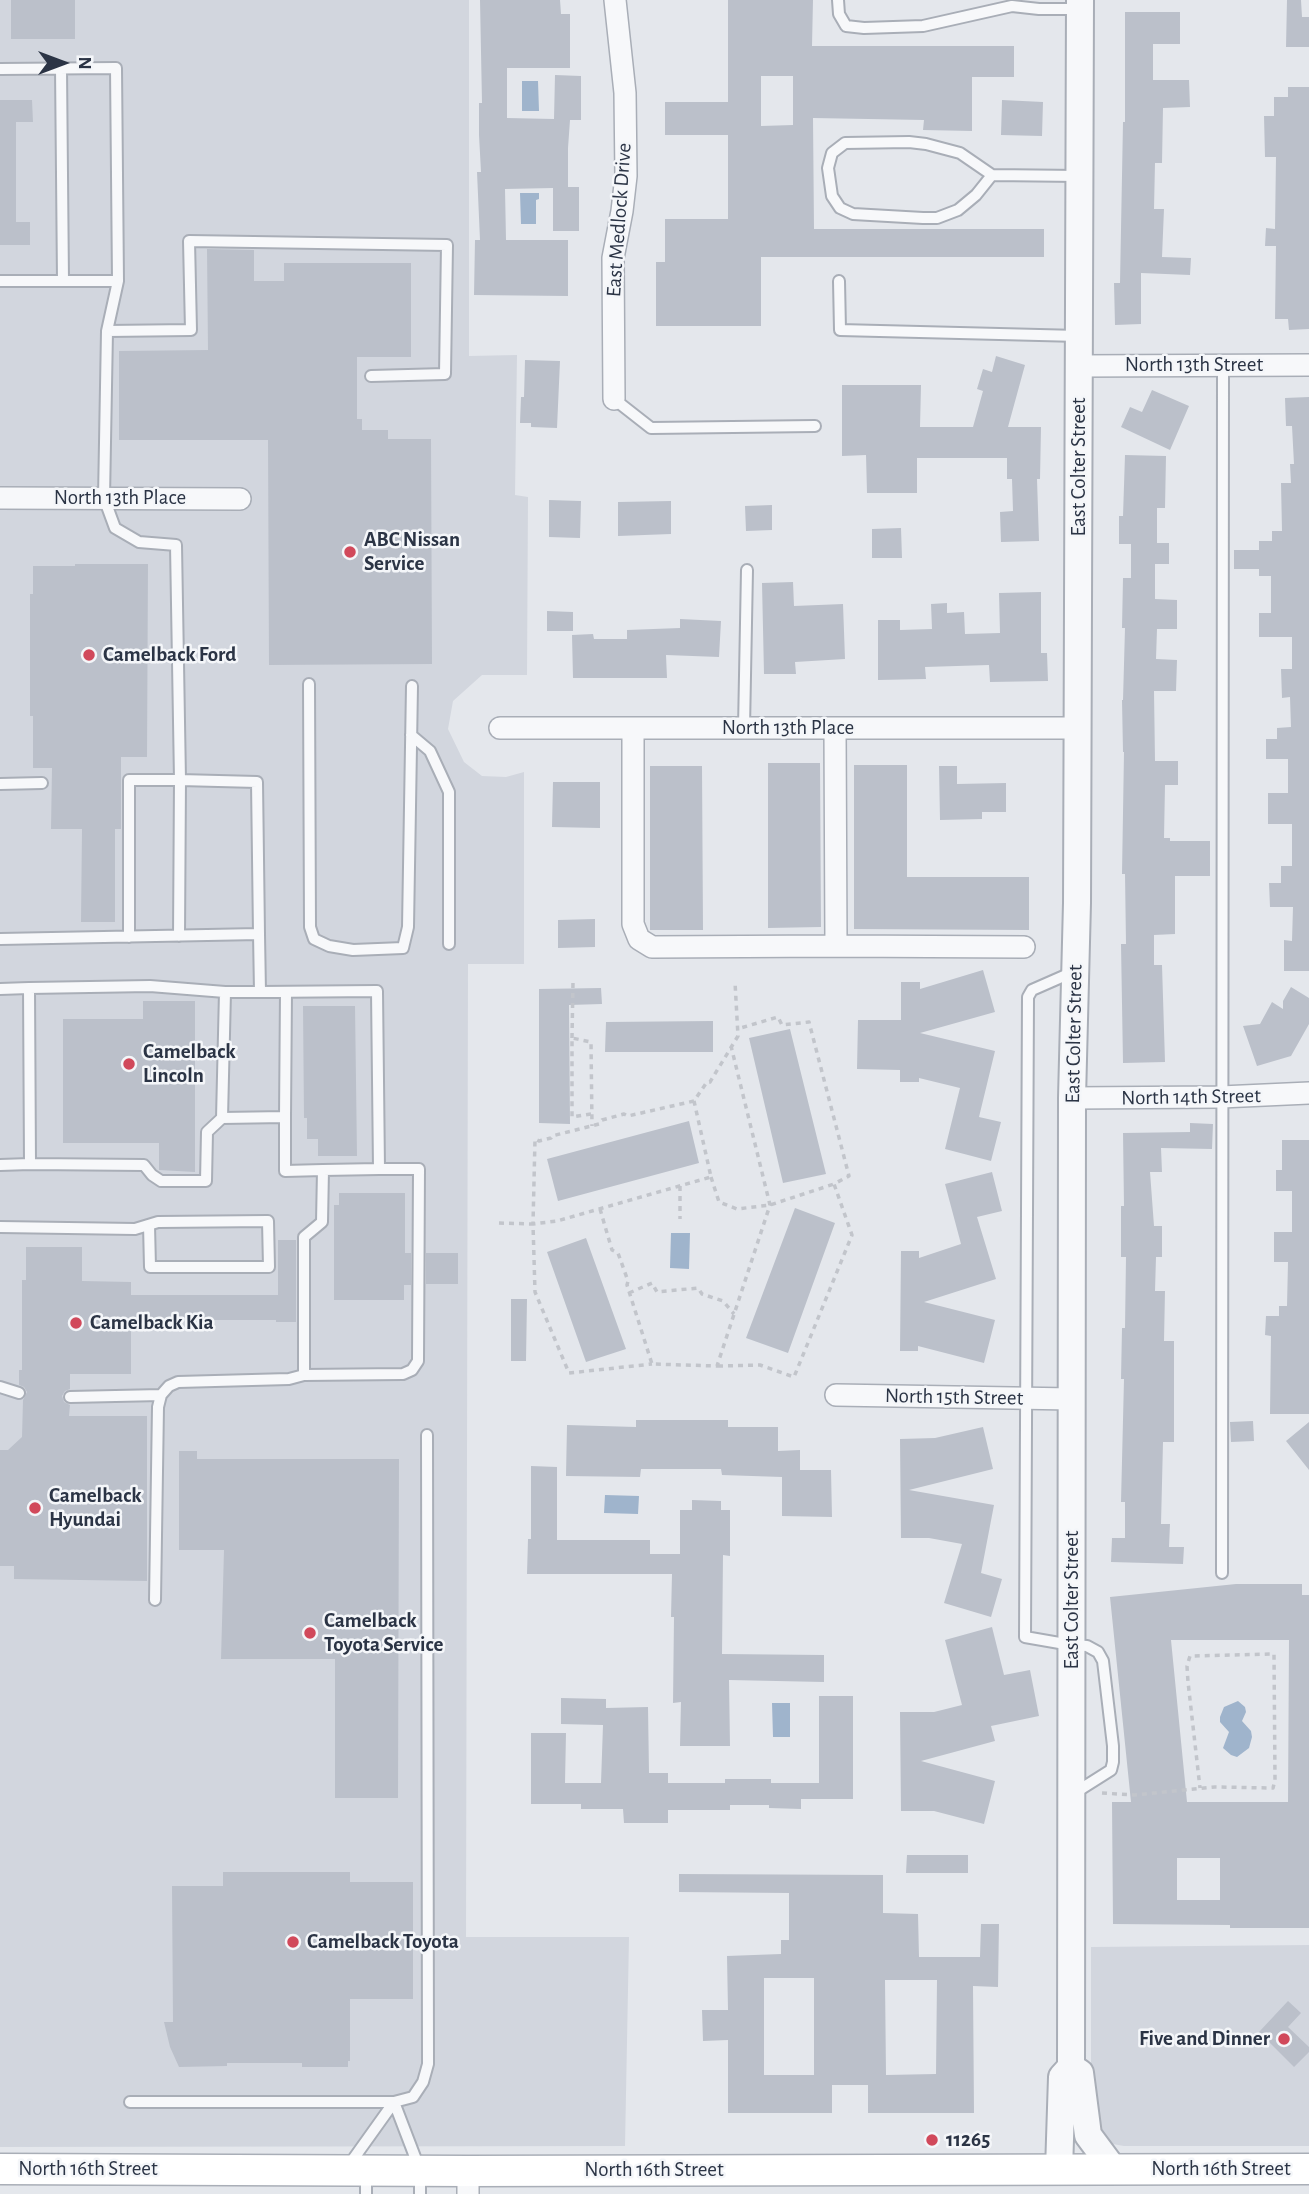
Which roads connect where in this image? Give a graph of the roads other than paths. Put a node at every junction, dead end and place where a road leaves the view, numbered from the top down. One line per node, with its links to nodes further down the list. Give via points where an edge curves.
1 (615, 0): 19 (street, East Medlock Drive, via 625,93 626,176 613,258)
2 (838, 0): 3 (lane, via 846,26 864,28 923,26)
3 (1011, 3): 4 (lane, via 1039,9)
4 (1080, 4): 8 (street, East Colter Street)
5 (61, 68): 6 (lane); 10 (lane); 11 (lane, via 116,68)
6 (0, 69)
7 (992, 174): 7 (lane, via 960,153 909,142 845,143 832,153 828,168 832,197 840,208 853,214 923,218 958,210); 8 (lane)
8 (1079, 176): 14 (street, East Colter Street)
9 (0, 281): 10 (lane)
10 (63, 281): 11 (lane)
11 (118, 281): 13 (lane)
12 (839, 281): 14 (lane, via 840,330)
13 (107, 331): 18 (lane, via 191,330 188,241 447,245 444,374); 22 (lane)
14 (1079, 336): 17 (street, East Colter Street)
15 (1223, 365): 16 (street, North 13th Street); 17 (street, North 13th Street); 50 (lane)
16 (1309, 365)
17 (1079, 366): 31 (street, East Colter Street)
18 (371, 376)
19 (614, 399): 20 (lane, via 651,428)
20 (815, 426)
21 (0, 498): 22 (street, North 13th Place)
22 (104, 498): 23 (street, North 13th Place); 33 (lane, via 115,528 139,542 176,545)
23 (240, 499)
24 (747, 570): 29 (lane)
25 (309, 684): 32 (lane, via 310,927 314,939 329,946 403,948 408,927)
26 (412, 686): 32 (lane)
27 (500, 728): 28 (street, North 13th Place)
28 (633, 728): 29 (street, North 13th Place); 41 (street, via 632,924 639,939 652,947)
29 (744, 728): 30 (street, North 13th Place)
30 (835, 728): 31 (street, North 13th Place); 41 (street)
31 (1077, 728): 43 (street, East Colter Street)
32 (411, 735): 40 (lane, via 430,751 449,792)
33 (180, 780): 36 (lane, via 257,782); 37 (lane); 38 (lane, via 129,780)
34 (42, 783): 35 (lane)
35 (0, 784)
36 (258, 934): 37 (lane); 47 (lane)
37 (179, 936): 38 (lane)
38 (129, 937): 39 (lane)
39 (0, 939)
40 (450, 944)
41 (836, 946): 42 (street)
42 (1024, 947)
43 (1076, 971): 51 (street, East Colter Street); 66 (lane, via 1032,990 1028,997)
44 (29, 988): 45 (lane); 46 (lane, via 150,986); 54 (lane)
45 (0, 989)
46 (225, 992): 47 (lane); 52 (lane)
47 (260, 992): 48 (lane)
48 (286, 992): 53 (lane); 56 (lane, via 377,991)
49 (1309, 1093): 50 (street, North 14th Street)
50 (1221, 1097): 51 (street, North 14th Street); 69 (lane)
51 (1073, 1098): 67 (street, East Colter Street)
52 (222, 1118): 53 (lane); 54 (lane, via 207,1132 206,1181 161,1181 144,1165)
53 (285, 1118): 57 (lane, via 285,1171)
54 (30, 1164): 55 (lane)
55 (0, 1165)
56 (379, 1169): 57 (lane); 60 (lane, via 419,1169 418,1361 403,1374)
57 (323, 1170): 60 (lane, via 322,1222 304,1237)
58 (149, 1225): 58 (lane, via 268,1221 269,1267 150,1267); 59 (lane)
59 (0, 1227)
60 (304, 1375): 63 (lane, via 178,1382)
61 (0, 1387): 62 (lane)
62 (19, 1393)
63 (161, 1395): 65 (lane); 70 (lane)
64 (836, 1395): 66 (street, North 15th Street)
65 (69, 1397)
66 (1026, 1398): 67 (street, North 15th Street); 71 (lane, via 1025,1637)
67 (1072, 1399): 71 (street, East Colter Street)
68 (427, 1435): 75 (lane, via 428,2064 413,2097)
69 (1222, 1573)
70 (155, 1600)
71 (1072, 1646): 72 (street, East Colter Street); 72 (lane, via 1087,1646 1103,1661 1113,1746 1111,1770)
72 (1082, 1793): 73 (street, East Colter Street)
73 (1072, 2067): 77 (street, East Colter Street, via 1080,2073 1088,2135); 80 (street, East Colter Street, via 1062,2077)
74 (130, 2102): 75 (lane)
75 (394, 2102): 79 (lane); 81 (lane)
76 (0, 2169): 79 (main road, North 16th Street)
77 (1114, 2169): 78 (main road, North 16th Street); 80 (main road, North 16th Street)
78 (1309, 2169)
79 (359, 2178): 81 (main road, North 16th Street)
80 (1072, 2178): 82 (main road, North 16th Street)
81 (420, 2182): 82 (main road, North 16th Street)
82 (468, 2182)

